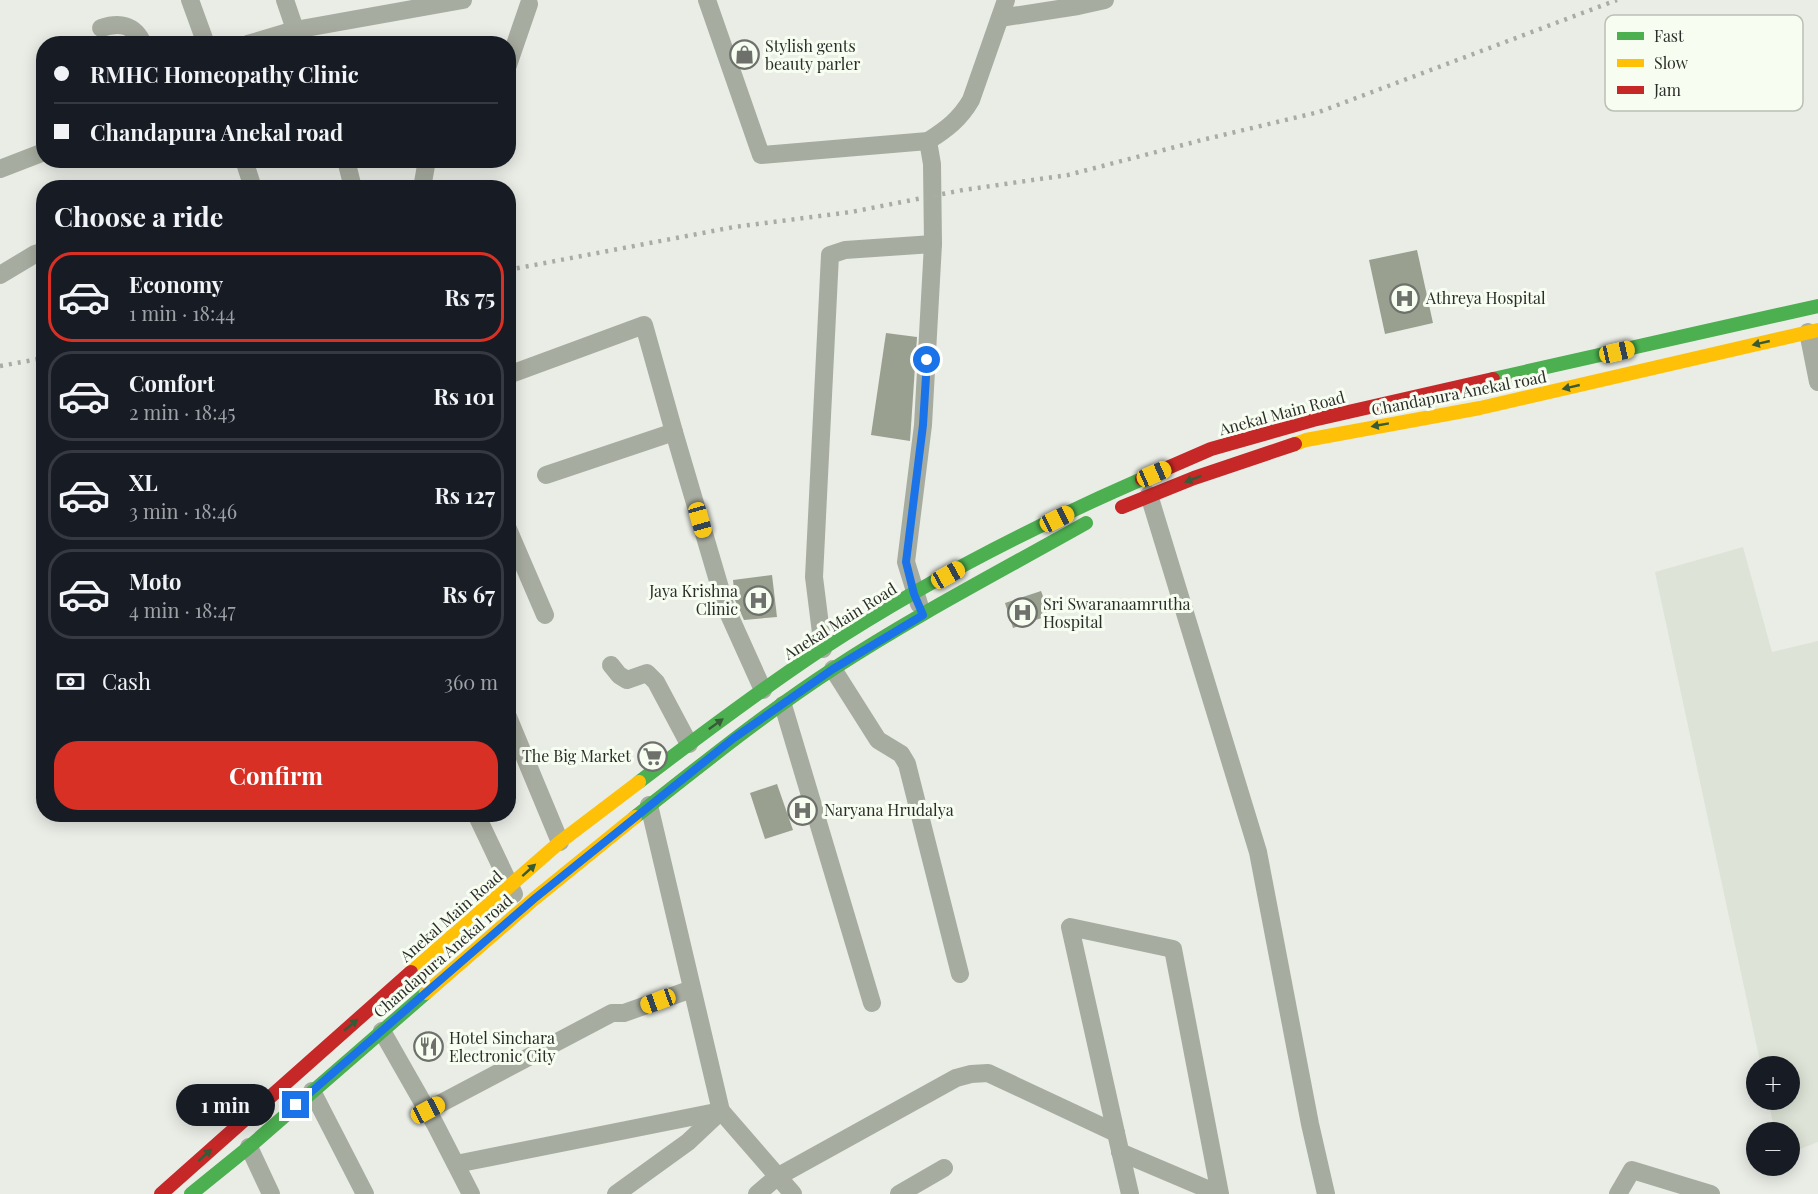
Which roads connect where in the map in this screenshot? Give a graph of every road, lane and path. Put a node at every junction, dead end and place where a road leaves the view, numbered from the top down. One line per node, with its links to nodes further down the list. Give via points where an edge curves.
1 (190, 0): 11 (street)
2 (285, 0): 12 (street)
3 (463, 0): 13 (street)
4 (707, 0): 15 (street, via 761,155)
5 (1006, 0): 8 (street)
6 (1105, 0): 8 (street)
7 (533, 1): 14 (street)
8 (1000, 18): 15 (street, via 962,115)
9 (101, 28): 10 (street, via 125,26)
10 (139, 36)
11 (203, 36)
12 (297, 36)
13 (301, 36)
14 (516, 47)
15 (928, 141): 18 (street)
16 (36, 155): 17 (street)
17 (0, 169)
18 (933, 244): 29 (street, via 923,425 906,562); 32 (street, via 845,250 830,255 814,577)
19 (36, 254): 20 (street)
20 (0, 275)
21 (1818, 306): 29 (main road, Anekal Main Road, via 1313,420 1211,449 1094,501)
22 (1813, 331): 24 (street); 27 (main road, Chandapura Anekal road, one-way to 27, via 1480,408 1306,440)
23 (516, 372): 25 (street, via 644,325)
24 (1818, 382)
25 (674, 432): 26 (street); 35 (street, via 726,608)
26 (546, 476)
27 (1149, 495): 31 (main road, Chandapura Anekal road, via 1079,527); 68 (street, via 1258,852)
28 (516, 548): 30 (street)
29 (914, 594): 31 (street); 32 (main road, Anekal Main Road)
30 (545, 615)
31 (923, 615): 34 (main road, Chandapura Anekal road)
32 (823, 649): 35 (main road, Anekal Main Road)
33 (611, 665): 38 (street, via 627,680 647,673 656,682)
34 (833, 669): 36 (main road, Chandapura Anekal road); 44 (street, via 878,740 901,754 907,764)
35 (763, 690): 38 (main road, Anekal Main Road, one-way to 35)
36 (783, 705): 39 (main road, Chandapura Anekal road); 46 (street)
37 (516, 736): 41 (street)
38 (689, 744): 41 (main road, Anekal Main Road)
39 (649, 805): 43 (main road, Chandapura Anekal road); 45 (street)
40 (480, 822): 42 (street)
41 (560, 842): 42 (main road, Anekal Main Road, one-way to 41)
42 (509, 887): 43 (street); 57 (main road, Anekal Main Road, one-way to 42)
43 (523, 909): 47 (main road, Chandapura Anekal road)
44 (960, 974)
45 (692, 989): 49 (street, via 624,1013 612,1013); 50 (street)
46 (872, 1003)
47 (382, 1031): 48 (main road, Chandapura Anekal road); 49 (street)
48 (312, 1090): 52 (main road, Chandapura Anekal road); 60 (street)
49 (428, 1110): 54 (street)
50 (721, 1111): 54 (street); 56 (street); 62 (street, via 688,1142)
51 (1116, 1133): 53 (street); 56 (street, via 988,1073 971,1074 956,1078); 67 (street, via 1070,927 1173,949)
52 (249, 1148): 58 (main road, Chandapura Anekal road); 59 (street)
53 (1120, 1152): 66 (street); 67 (street)
54 (456, 1164): 61 (street)
55 (944, 1168): 65 (street)
56 (777, 1177): 63 (street); 64 (street)
57 (161, 1194)
58 (191, 1194)
59 (271, 1194)
60 (365, 1194)
61 (471, 1194)
62 (616, 1194)
63 (757, 1194)
64 (793, 1194)
65 (899, 1194)
66 (1130, 1194)
67 (1220, 1194)
68 (1326, 1194)
69 (1618, 1194): 70 (street, via 1632,1170)
70 (1710, 1194)

